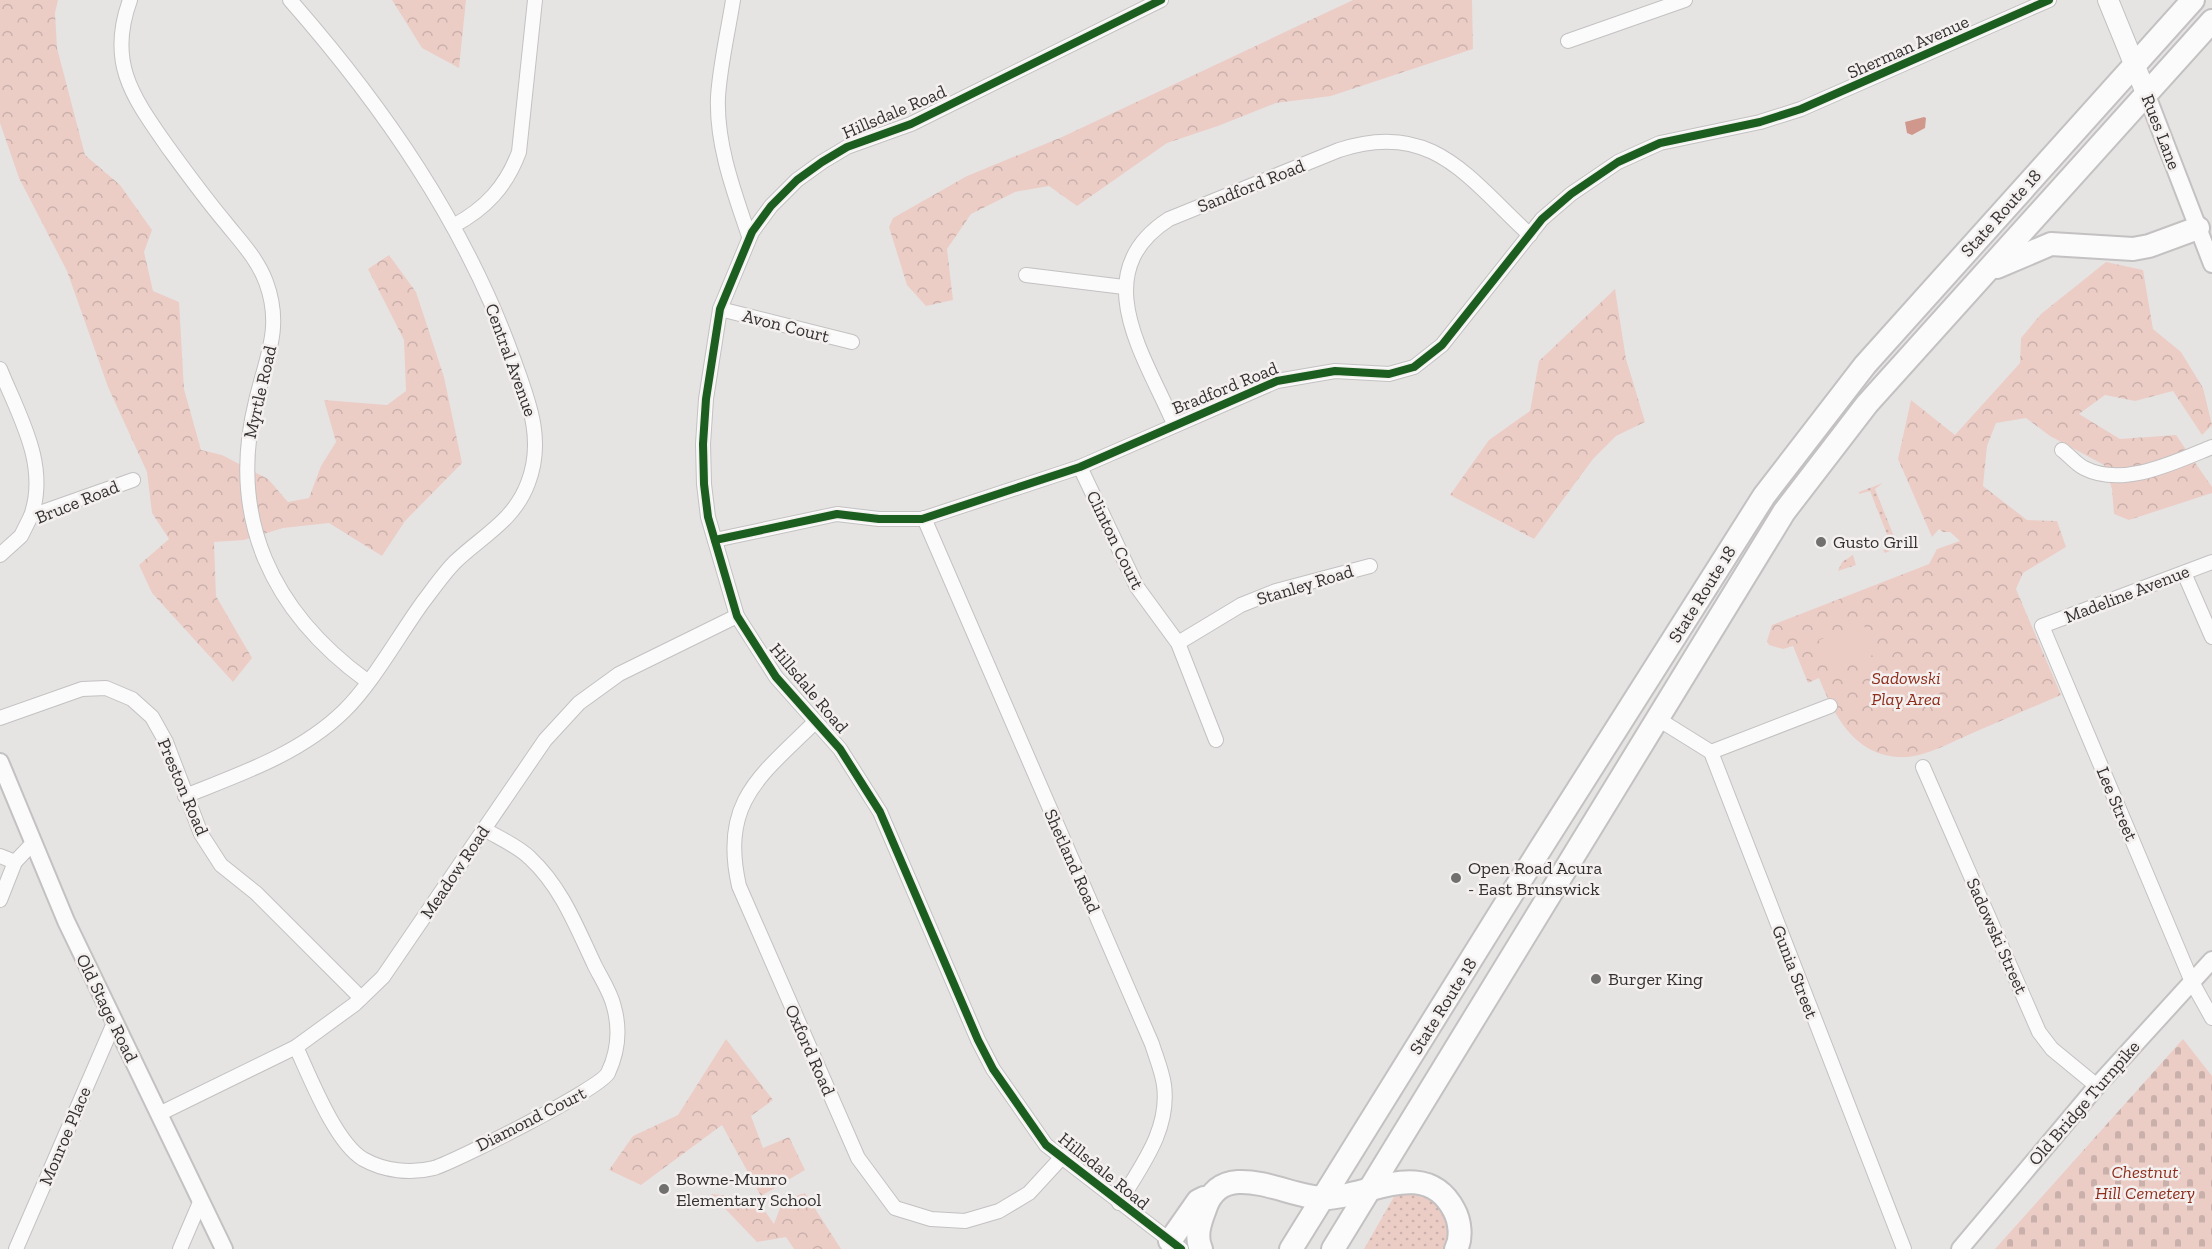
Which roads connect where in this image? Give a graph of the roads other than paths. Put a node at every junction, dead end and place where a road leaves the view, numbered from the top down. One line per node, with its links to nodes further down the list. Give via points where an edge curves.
1 (130, 0): 42 (street, Myrtle Road, via 122,45 133,95 199,191 254,257 269,293 272,345 256,399 247,457 250,515 261,551 303,623)
2 (290, 0): 15 (street, Central Avenue, via 358,80)
3 (535, 0): 15 (street, via 519,152 495,196)
4 (733, 0): 18 (street, via 718,97 727,166)
5 (1161, 0): 18 (street, Hillsdale Road, via 911,124 847,147 797,180)
6 (1685, 0): 11 (street)
7 (2049, 0): 14 (street, Sherman Avenue, via 1840,95)
8 (2108, 0): 12 (main road, Rues Lane)
9 (2193, 0): 12 (highway, State Route 18)
10 (2212, 21): 13 (highway, State Route 18)
11 (1568, 41)
12 (2133, 64): 13 (main road, Rues Lane); 68 (highway, State Route 18, via 1865,365 1764,496)
13 (2146, 93): 16 (street, Rues Lane); 22 (highway, State Route 18)
14 (1778, 117): 17 (street, Bradford Road, via 1660,143 1618,162 1571,194)
15 (453, 226): 42 (street, Central Avenue, via 504,333 528,399 535,424 534,460 523,495 510,516 455,562)
16 (2198, 228): 19 (street, Rues Lane); 22 (highway, via 2133,249 2051,244 1996,267)
17 (1530, 235): 21 (street, Sandford Road, via 1441,155 1409,142 1375,140 1339,150 1169,219 1142,240); 26 (street, Bradford Road, via 1442,345 1414,367 1389,374 1335,371 1296,376)
18 (749, 236): 23 (street, Hillsdale Road)
19 (2212, 264)
20 (1026, 275): 21 (street)
21 (1124, 287): 26 (street, Sandford Road, via 1127,314)
22 (1959, 303): 45 (highway, State Route 18, via 1868,404 1784,512)
23 (720, 309): 24 (street, Avon Court); 33 (street, Hillsdale Road, via 703,444 708,517)
24 (852, 342)
25 (0, 369): 31 (street, via 35,455 39,483)
26 (1174, 424): 29 (street, Bradford Road)
27 (2212, 447): 28 (street, via 2145,471 2113,474 2084,468)
28 (2062, 450)
29 (1080, 467): 32 (street, Bradford Road); 41 (street, Clinton Court, via 1137,587)
30 (133, 480): 31 (street, Bruce Road)
31 (31, 516): 34 (street, Bruce Road, via 21,536)
32 (924, 518): 33 (street, Bradford Road, via 879,519 837,514); 70 (street, Shetland Road, via 1152,1044 1164,1083 1166,1111 1154,1146)
33 (715, 540): 38 (street, Hillsdale Road)
34 (0, 555)
35 (2212, 562): 37 (street, Madeline Avenue)
36 (1370, 566): 41 (street, Stanley Road, via 1241,605)
37 (2184, 573): 39 (street, Madeline Avenue); 40 (street)
38 (737, 616): 46 (street, Hillsdale Road, via 761,657); 52 (street, Meadow Road, via 619,674 579,703 545,740)
39 (2042, 626): 58 (street, Lee Street)
40 (2212, 637)
41 (1178, 643): 47 (street, Clinton Court)
42 (367, 681): 51 (street, Central Avenue, via 345,710 304,742 260,766)
43 (1830, 706): 48 (street)
44 (0, 718): 51 (street, Preston Road, via 82,689 106,688 132,699 152,717)
45 (1658, 719): 48 (street); 66 (highway, State Route 18)
46 (815, 722): 65 (street, Hillsdale Road, via 840,749 880,812 993,1069 1046,1145); 65 (street, Oxford Road, via 756,780 742,804 734,830 733,860 739,886 858,1158 895,1208 931,1219 965,1221 999,1211 1029,1193)
47 (1216, 740)
48 (1711, 752): 79 (street, Gunia Street)
49 (0, 762): 53 (street, Old Stage Road)
50 (1923, 767): 63 (street, Sadowski Street, via 2039,1032 2052,1049)
51 (185, 795): 59 (street, Preston Road, via 201,834 221,865 256,893)
52 (484, 829): 59 (street, Meadow Road, via 383,977); 62 (street, Diamond Court, via 528,856 557,888 614,1005 616,1052 606,1076 561,1105 435,1167 396,1170 361,1157 340,1134)
53 (33, 843): 55 (street); 61 (street, Old Stage Road)
54 (0, 856): 55 (street)
55 (15, 862): 56 (street)
56 (0, 900)
57 (2212, 960): 58 (street, Old Bridge Turnpike)
58 (2192, 982): 60 (street, Lee Street); 63 (street, Old Bridge Turnpike)
59 (361, 998): 62 (street, Meadow Road)
60 (2212, 1018)
61 (114, 1023): 64 (street, Old Stage Road); 72 (street, Monroe Place)
62 (296, 1047): 64 (street, Meadow Road)
63 (2097, 1086): 80 (street, Old Bridge Turnpike)
64 (159, 1114): 69 (street, Old Stage Road)
65 (1063, 1156): 70 (street, Hillsdale Road)
66 (1373, 1186): 68 (highway, via 1349,1196); 77 (highway, State Route 18); 78 (highway, via 1408,1181 1430,1187 1449,1200 1459,1218)
67 (1210, 1194): 68 (highway, via 1218,1188 1245,1182 1273,1185); 71 (highway, via 1198,1202); 75 (highway, via 1198,1228)
68 (1323, 1199): 76 (highway, State Route 18)
69 (201, 1200): 73 (street); 74 (street, Old Stage Road)
70 (1119, 1203): 71 (street, Hillsdale Road)
71 (1176, 1245)
72 (16, 1249)
73 (180, 1249)
74 (224, 1249)
75 (1201, 1249)
76 (1291, 1249)
77 (1333, 1249)
78 (1456, 1249)
79 (1904, 1249)
80 (1960, 1249)

